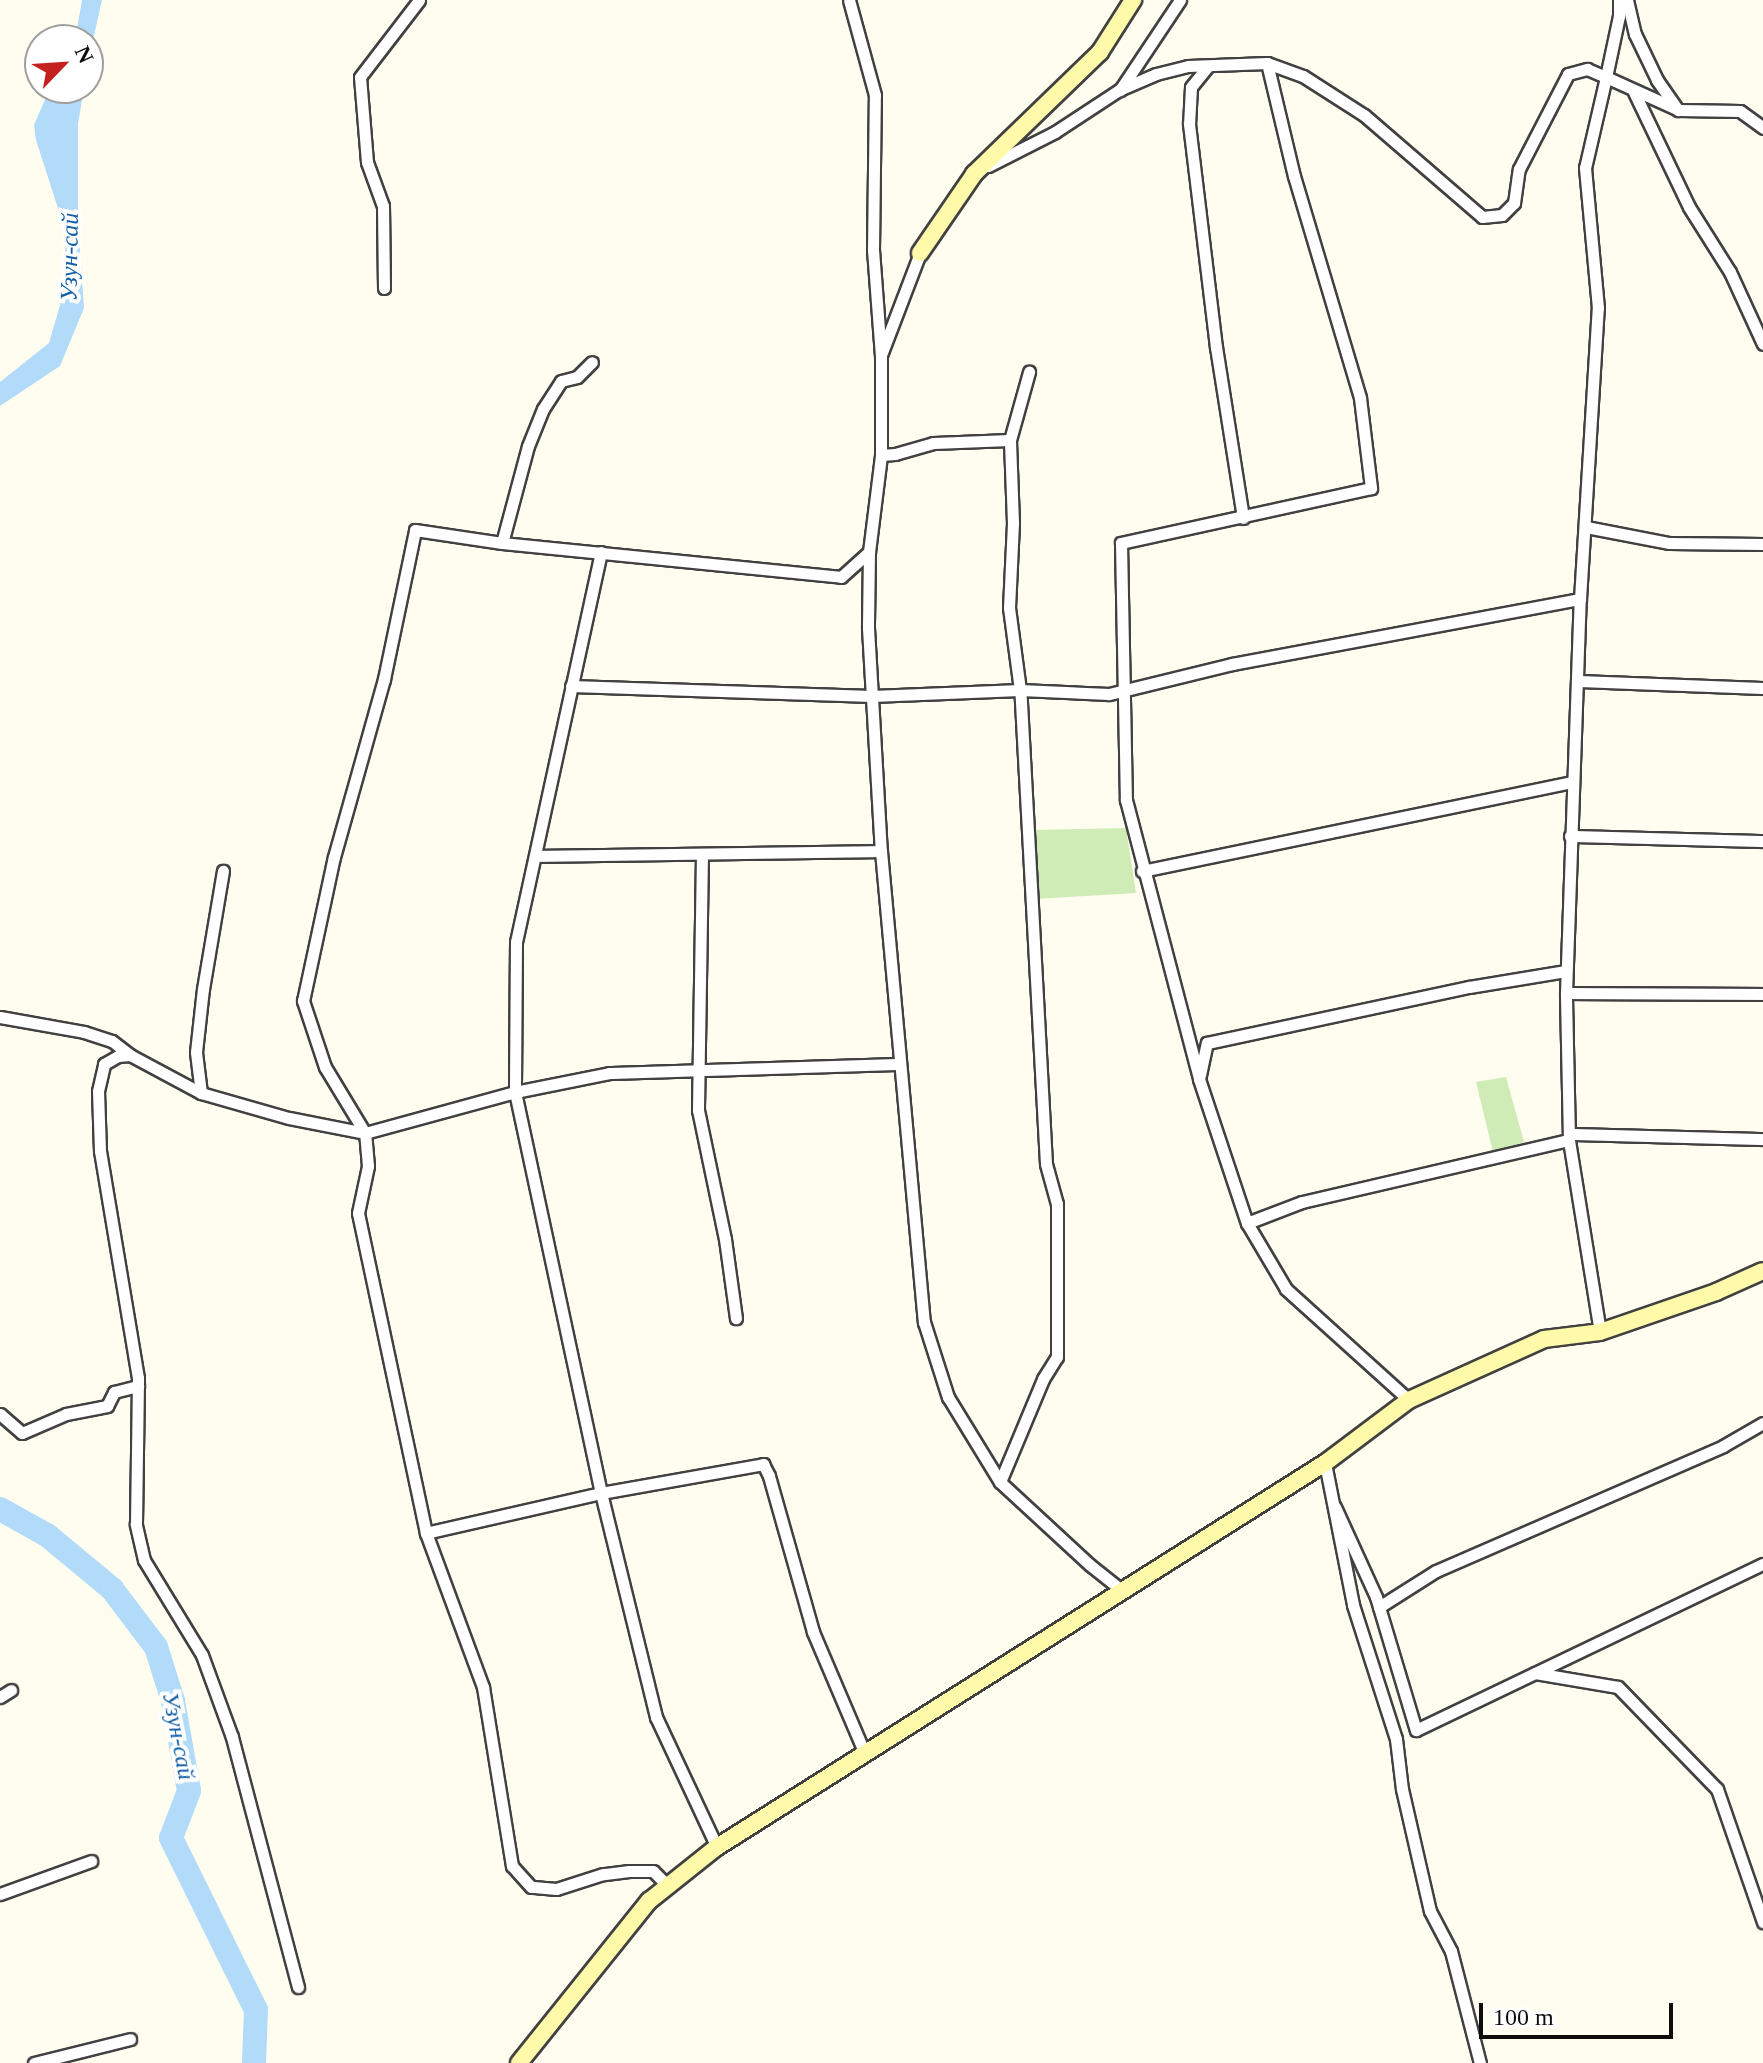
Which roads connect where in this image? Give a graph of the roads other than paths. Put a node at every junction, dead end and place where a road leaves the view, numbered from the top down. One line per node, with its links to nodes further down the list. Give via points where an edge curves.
1 (419, 0): 16 (street, via 360,77 367,162 383,206)
2 (849, 0): 18 (street, via 875,95 873,250)
3 (1133, 0): 14 (street, via 1100,52)
4 (1180, 0): 10 (street)
5 (1619, 0): 9 (street)
6 (1627, 0): 12 (street, via 1635,34 1657,80)
7 (1267, 63): 8 (street); 9 (street, via 1303,76 1364,115 1482,217 1502,215 1514,203 1519,169 1568,74 1587,69); 23 (street, via 1294,176 1360,398 1371,488)
8 (1208, 66): 10 (street, via 1156,74); 23 (street, via 1191,87 1189,124)
9 (1606, 77): 11 (street); 24 (street, via 1585,168 1598,308)
10 (1119, 90): 14 (street, via 1055,132)
11 (1634, 92): 12 (street); 17 (street)
12 (1679, 110): 13 (street, via 1740,111)
13 (1763, 128)
14 (974, 174): 15 (street)
15 (920, 253): 18 (street)
16 (384, 288)
17 (1763, 344)
18 (881, 356): 22 (street)
19 (592, 362): 25 (street, via 577,377 561,381 543,409)
20 (1029, 372): 21 (street)
21 (1010, 440): 22 (street, via 933,443); 33 (street, via 1009,608)
22 (881, 455): 28 (street)
23 (1243, 518): 34 (street, via 1121,543)
24 (1586, 527): 26 (street, via 1669,543); 29 (street)
25 (502, 543): 27 (street); 54 (street, via 415,530 384,679 334,857 303,1001 325,1067)
26 (1763, 544)
27 (601, 552): 28 (street, via 841,577); 31 (street)
28 (869, 552): 35 (street)
29 (1580, 599): 30 (street); 34 (street, via 1232,664)
30 (1578, 681): 32 (street); 36 (street)
31 (571, 686): 35 (street); 41 (street)
32 (1763, 688)
33 (1020, 690): 34 (street); 35 (street); 66 (street, via 1046,1164 1057,1204 1057,1357)
34 (1122, 690): 43 (street, via 1126,800)
35 (872, 696): 39 (street)
36 (1572, 782): 37 (street); 43 (street)
37 (1570, 836): 38 (street); 44 (street)
38 (1763, 841)
39 (881, 851): 40 (street); 49 (street)
40 (702, 854): 41 (street); 50 (street)
41 (537, 856): 52 (street, via 516,942)
42 (223, 871): 53 (street, via 196,1052)
43 (1142, 871): 51 (street)
44 (1566, 971): 45 (street); 51 (street, via 1207,1043)
45 (1566, 993): 46 (street); 55 (street)
46 (1763, 994)
47 (0, 1017): 48 (street, via 84,1032 112,1041)
48 (130, 1055): 53 (street); 61 (street, via 104,1064 98,1091 100,1151)
49 (899, 1064): 50 (street); 66 (street, via 924,1322 948,1397)
50 (697, 1070): 52 (street, via 609,1073); 59 (street, via 698,1110)
51 (1199, 1079): 57 (street)
52 (515, 1092): 54 (street); 67 (street)
53 (201, 1093): 54 (street)
54 (365, 1133): 69 (street, via 368,1166 358,1213)
55 (1569, 1137): 56 (street); 57 (street, via 1302,1202); 60 (street)
56 (1763, 1139)
57 (1247, 1223): 62 (street, via 1286,1289)
58 (1763, 1271): 60 (street)
59 (736, 1318)
60 (1600, 1332): 62 (street, via 1544,1339)
61 (138, 1386): 63 (street, via 114,1392 107,1406 66,1414 22,1433); 82 (street, via 136,1524 144,1560 202,1655 232,1737)
62 (1409, 1400): 65 (street)
63 (0, 1414)
64 (1763, 1423): 72 (street, via 1723,1446 1436,1571)
65 (1325, 1463): 68 (street); 71 (street)
66 (1000, 1482): 71 (street)
67 (601, 1493): 69 (street); 76 (street, via 763,1464 813,1632); 77 (street, via 656,1717)
68 (1335, 1507): 72 (street); 86 (street, via 1353,1605 1396,1739 1430,1911 1451,1951)
69 (426, 1533): 79 (street, via 483,1687 512,1866 531,1887 556,1889 629,1871 653,1871)
70 (1763, 1564): 73 (street)
71 (1124, 1592): 76 (street)
72 (1379, 1607): 73 (street, via 1416,1730)
73 (1535, 1673): 81 (street, via 1618,1687 1717,1789)
74 (11, 1690): 75 (street)
75 (0, 1697)
76 (865, 1754): 77 (street)
77 (717, 1847): 79 (street)
78 (91, 1861): 80 (street)
79 (668, 1886): 85 (street, via 649,1901)
80 (0, 1894)
81 (1763, 1922)
82 (298, 1987)
83 (130, 2039): 84 (street)
84 (34, 2063)
85 (519, 2063)
86 (1480, 2063)

